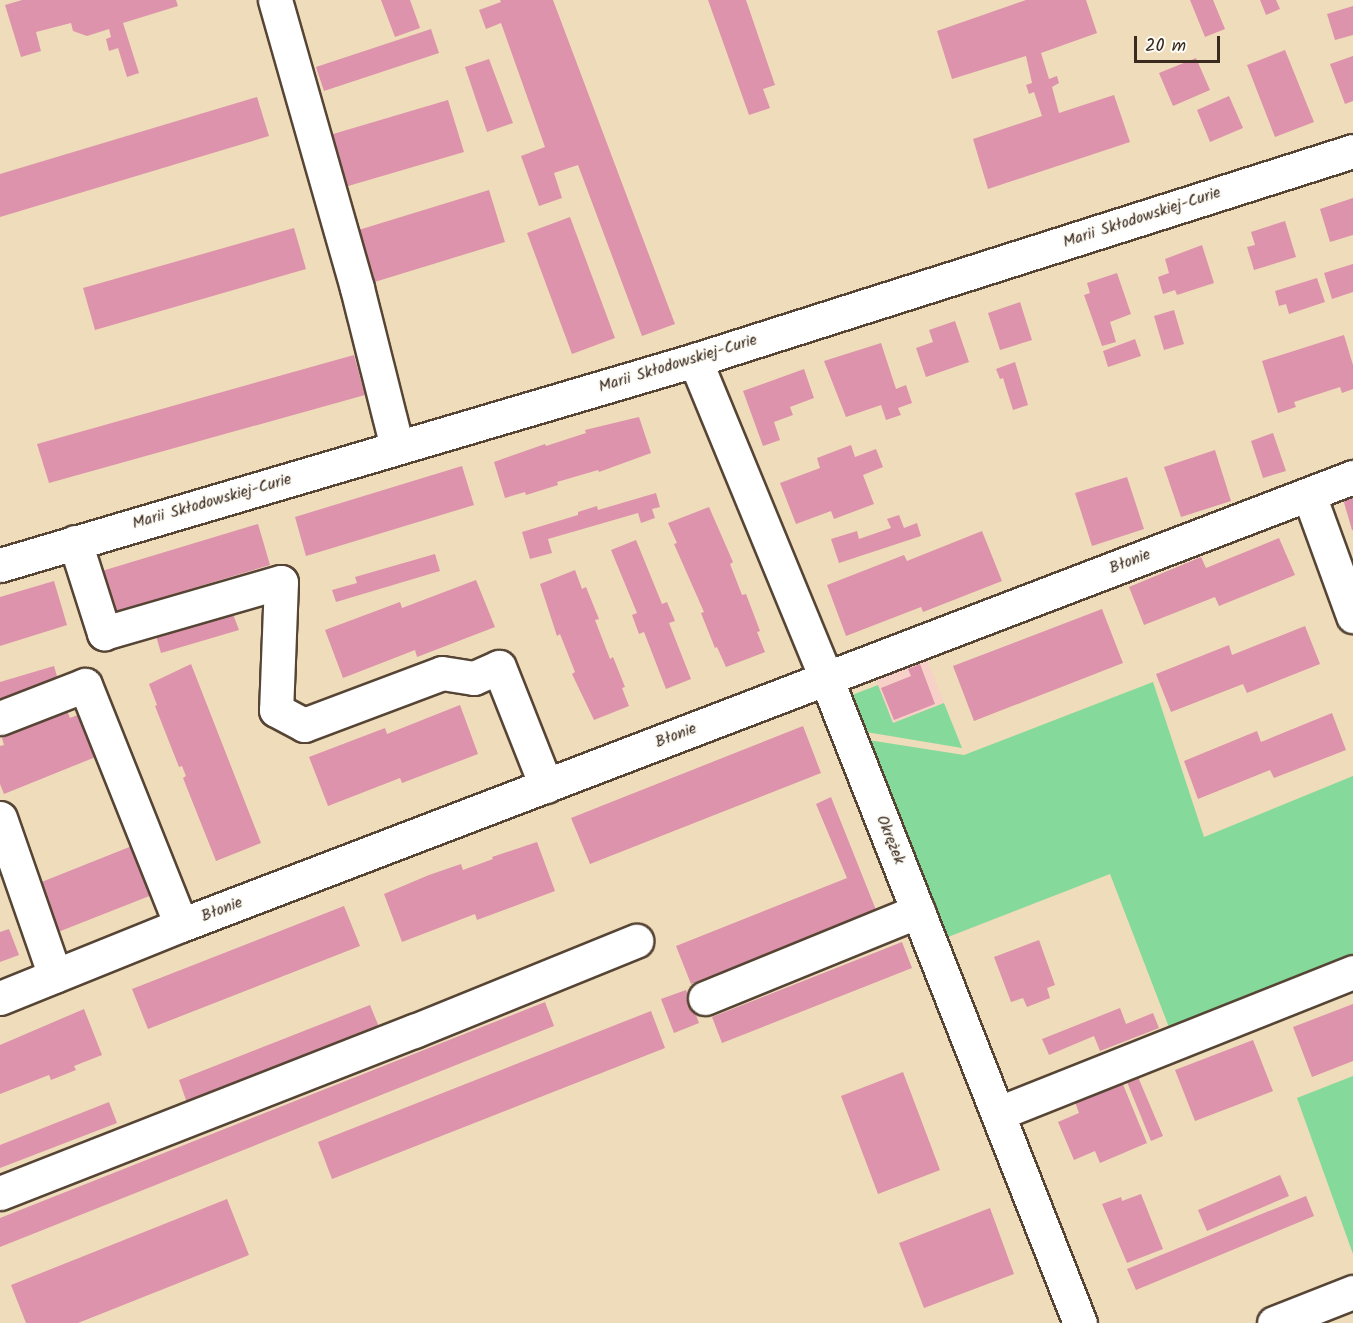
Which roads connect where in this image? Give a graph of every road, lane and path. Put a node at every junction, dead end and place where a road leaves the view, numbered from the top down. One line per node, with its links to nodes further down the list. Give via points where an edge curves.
1 (274, 0): 4 (street, via 357,288)
2 (1353, 151): 3 (street, Marii Skłodowskiej-Curie)
3 (695, 360): 4 (street, Marii Skłodowskiej-Curie); 10 (street, Okrężek)
4 (397, 447): 7 (street, Marii Skłodowskiej-Curie)
5 (1353, 477): 6 (street, Błonie)
6 (1309, 495): 9 (street); 10 (street, Błonie)
7 (75, 542): 8 (street, Marii Skłodowskiej-Curie); 12 (street, via 104,633 281,582 276,710 304,725 442,674 474,678 499,667)
8 (0, 565)
9 (1353, 616)
10 (826, 678): 12 (street, Błonie); 14 (street, Okrężek)
11 (0, 718): 15 (street, via 85,685)
12 (546, 786): 15 (street, Błonie)
13 (0, 818): 18 (street)
14 (918, 911): 20 (street); 21 (street, Okrężek)
15 (181, 925): 18 (street, Błonie)
16 (636, 941): 22 (street)
17 (1353, 972): 21 (street)
18 (55, 976): 19 (street, Błonie)
19 (0, 998)
20 (705, 998)
21 (999, 1113): 24 (street, Okrężek)
22 (0, 1193)
23 (1353, 1292): 25 (street)
24 (1080, 1323)
25 (1274, 1323)

